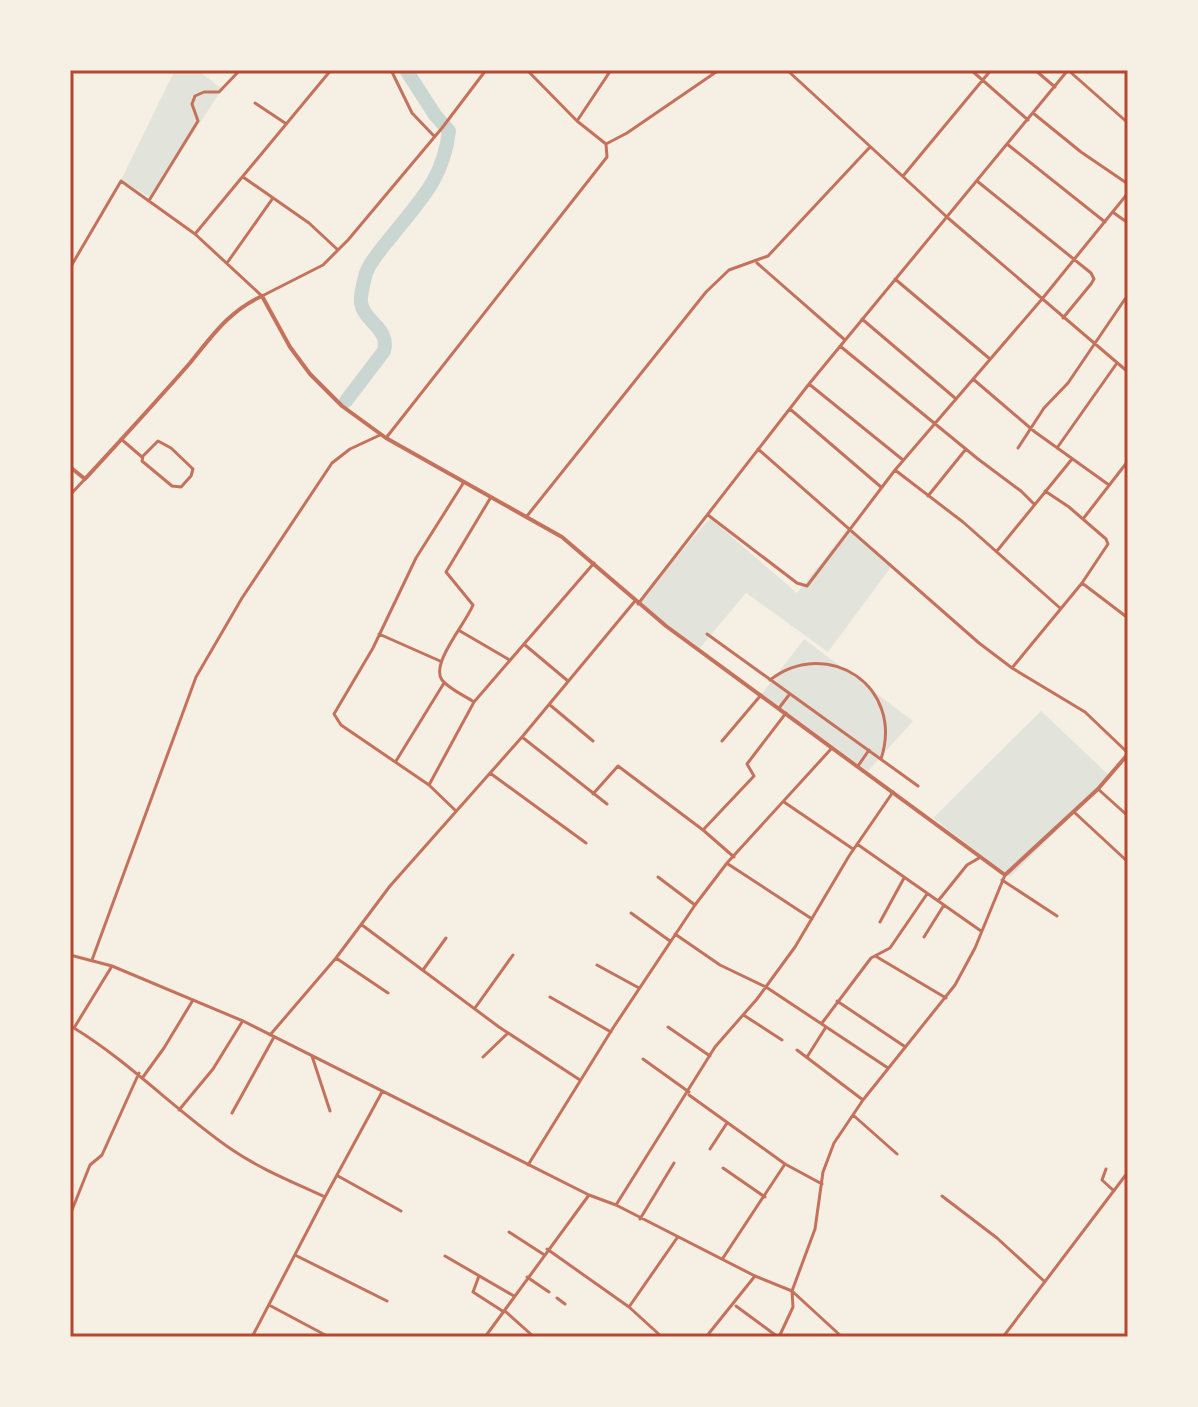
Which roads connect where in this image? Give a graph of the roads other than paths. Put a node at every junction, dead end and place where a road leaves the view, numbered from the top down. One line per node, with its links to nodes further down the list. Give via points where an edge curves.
1 (240, 70): 31 (street, via 219,92 195,96 198,121)
2 (331, 70): 19 (street)
3 (391, 70): 21 (street, via 412,113)
4 (486, 70): 21 (street)
5 (527, 70): 18 (street)
6 (611, 70): 18 (street)
7 (719, 70): 22 (street)
8 (787, 70): 24 (street)
9 (971, 70): 13 (street)
10 (991, 70): 13 (street)
11 (1035, 70): 14 (street)
12 (1068, 70): 14 (street); 20 (street)
13 (983, 80): 17 (street); 26 (street)
14 (1055, 87): 16 (street)
15 (255, 103): 19 (street)
16 (1033, 113): 17 (street); 28 (street)
17 (1028, 120): 23 (street)
18 (577, 121): 22 (street)
19 (285, 123): 25 (street)
20 (1128, 123)
21 (434, 137): 37 (street)
22 (606, 144): 62 (street, via 607,157)
23 (1007, 144): 27 (street); 34 (street)
24 (870, 147): 26 (street); 39 (street)
25 (242, 176): 30 (street); 36 (street)
26 (903, 176): 33 (street)
27 (977, 181): 33 (street); 38 (street)
28 (1128, 184)
29 (1128, 193): 32 (street)
30 (273, 198): 37 (street); 40 (street)
31 (150, 199): 36 (street); 41 (street, via 121,181)
32 (1114, 213): 34 (street); 35 (street)
33 (948, 218): 42 (street); 44 (street)
34 (1105, 222): 38 (street)
35 (1128, 223)
36 (195, 234): 40 (street)
37 (338, 250): 43 (street, via 305,276)
38 (1074, 258): 44 (street); 46 (street, via 1094,279)
39 (757, 262): 48 (street); 84 (street, via 729,270 706,292)
40 (227, 263): 43 (street)
41 (70, 268)
42 (895, 279): 47 (street); 51 (street)
43 (262, 296): 62 (street, via 290,347 322,388); 63 (street, via 221,324)
44 (1042, 299): 46 (street); 51 (street)
45 (1125, 299): 49 (street)
46 (1063, 318): 49 (street)
47 (862, 319): 48 (street); 58 (street)
48 (845, 340): 50 (street)
49 (1093, 344): 52 (street); 61 (street)
50 (840, 346): 57 (street); 60 (street)
51 (990, 359): 56 (street)
52 (1117, 363): 54 (street); 65 (street)
53 (1128, 363): 54 (street)
54 (1123, 368): 55 (street)
55 (1128, 372)
56 (973, 379): 58 (street); 61 (street)
57 (809, 384): 59 (street); 70 (street)
58 (955, 398): 60 (street)
59 (790, 409): 66 (street); 77 (street)
60 (934, 424): 67 (street); 70 (street)
61 (1032, 429): 64 (street); 65 (street)
62 (383, 437): 75 (street); 158 (street, via 350,449 332,463 196,677)
63 (121, 439): 68 (street); 74 (street)
64 (1018, 448)
65 (1057, 448): 69 (street)
66 (758, 449): 83 (street); 86 (street)
67 (966, 449): 80 (street); 82 (street)
68 (142, 457): 68 (street, via 161,441 192,467 192,474 175,487)
69 (1072, 459): 76 (street); 78 (street)
70 (903, 460): 73 (street)
71 (1128, 461): 76 (street)
72 (70, 467): 74 (street)
73 (895, 470): 77 (street); 80 (street)
74 (85, 479): 79 (street)
75 (464, 482): 81 (street); 94 (street, via 416,558)
76 (1109, 485): 85 (street)
77 (881, 487): 86 (street)
78 (1045, 491): 82 (street); 85 (street)
79 (70, 495)
80 (928, 496): 87 (street)
81 (491, 497): 84 (street); 93 (street, via 446,572 473,605)
82 (1034, 504): 87 (street)
83 (708, 515): 86 (street, via 807,586); 90 (street)
84 (527, 516): 88 (street)
85 (1083, 519): 89 (street, via 1108,544)
86 (851, 529): 99 (street)
87 (997, 551): 91 (street)
88 (594, 563): 90 (street); 96 (street)
89 (1082, 583): 91 (street); 92 (street)
90 (637, 603): 101 (street); 104 (street)
91 (1060, 608): 99 (street)
92 (1128, 618)
93 (460, 631): 97 (street); 98 (street)
94 (379, 634): 98 (street); 116 (street, via 334,716)
95 (707, 634): 100 (street)
96 (524, 645): 97 (street); 101 (street)
97 (509, 659): 105 (street)
98 (440, 661): 102 (street)
99 (1012, 668): 114 (street, via 1085,712)
100 (770, 680): 103 (street); 115 (street, via 813,665 835,666 862,679 884,717)
101 (568, 681): 106 (street)
102 (444, 683): 105 (street); 116 (street)
103 (790, 694): 107 (street); 113 (street)
104 (761, 695): 107 (street); 111 (street)
105 (474, 702): 119 (street)
106 (550, 704): 109 (street); 110 (street)
107 (779, 708): 108 (street)
108 (786, 713): 112 (street); 129 (street, via 747,764 754,776)
109 (522, 737): 118 (street); 123 (street)
110 (593, 741)
111 (722, 741)
112 (832, 748): 117 (street); 124 (street)
113 (869, 750): 115 (street); 117 (street)
114 (1128, 754): 121 (street)
115 (881, 759): 120 (street)
116 (396, 761): 119 (street)
117 (858, 766): 122 (street)
118 (490, 773): 126 (street); 130 (street)
119 (429, 785): 126 (street)
120 (918, 786)
121 (1098, 789): 127 (street); 128 (street)
122 (893, 792): 131 (street); 134 (street)
123 (593, 794): 125 (street); 129 (street, via 618,766)
124 (783, 801): 132 (street); 133 (street)
125 (607, 804)
126 (456, 811): 148 (street)
127 (1074, 812): 135 (street); 139 (street)
128 (1128, 816)
129 (703, 830): 133 (street)
130 (586, 843)
131 (856, 844): 132 (street); 138 (street)
132 (853, 849): 146 (street)
133 (734, 857): 136 (street)
134 (981, 857): 139 (street); 141 (street, via 967,865)
135 (1128, 862)
136 (727, 863): 142 (street); 146 (street)
137 (658, 877): 142 (street)
138 (904, 878): 140 (street); 147 (street)
139 (1004, 878): 145 (street); 149 (street)
140 (927, 894): 141 (street); 156 (street, via 890,948)
141 (938, 901): 143 (street)
142 (695, 905): 150 (street)
143 (944, 905): 149 (street); 151 (street)
144 (631, 913): 153 (street)
145 (1057, 916)
146 (812, 919): 162 (street)
147 (880, 922)
148 (361, 924): 157 (street); 161 (street)
149 (981, 931): 166 (street)
150 (675, 934): 153 (street); 162 (street, via 720,965)
151 (924, 937)
152 (446, 938): 161 (street)
153 (670, 941): 163 (street)
154 (70, 955): 158 (street)
155 (513, 955): 169 (street)
156 (875, 955): 166 (street); 168 (street)
157 (336, 958): 164 (street); 179 (street)
158 (92, 960): 160 (street)
159 (597, 965): 163 (street)
160 (112, 966): 167 (street); 175 (street)
161 (423, 970): 169 (street)
162 (766, 987): 170 (street); 172 (street)
163 (639, 988): 176 (street)
164 (388, 993)
165 (550, 997): 176 (street)
166 (946, 998): 181 (street)
167 (194, 999): 171 (street); 189 (street)
168 (837, 1001): 172 (street); 181 (street)
169 (475, 1008): 177 (street)
170 (744, 1015): 180 (street); 184 (street)
171 (243, 1021): 179 (street); 194 (street)
172 (821, 1023): 174 (street)
173 (668, 1027): 184 (street)
174 (826, 1027): 186 (street); 188 (street)
175 (74, 1028): 178 (street); 189 (street)
176 (611, 1032): 190 (street)
177 (508, 1033): 185 (street); 190 (street)
178 (70, 1035)
179 (272, 1036): 183 (street); 196 (street)
180 (782, 1040)
181 (905, 1047): 188 (street)
182 (797, 1050): 186 (street)
183 (312, 1056): 191 (street); 195 (street)
184 (710, 1056): 192 (street)
185 (483, 1057)
186 (807, 1057): 193 (street)
187 (643, 1059): 192 (street)
188 (888, 1068): 193 (street)
189 (141, 1075): 194 (street); 216 (street, via 102,1155 90,1165)
190 (580, 1080): 203 (street)
191 (382, 1092): 203 (street); 207 (street)
192 (688, 1093): 198 (street); 214 (street)
193 (863, 1100): 197 (street)
194 (179, 1110): 212 (street, via 267,1171)
195 (330, 1111)
196 (232, 1113)
197 (853, 1115): 200 (street); 208 (street, via 829,1154)
198 (727, 1123): 199 (street); 202 (street)
199 (710, 1149)
200 (897, 1154)
201 (674, 1163): 217 (street)
202 (785, 1164): 208 (street); 213 (street)
203 (528, 1165): 210 (street)
204 (723, 1168): 213 (street)
205 (1106, 1169): 209 (street, via 1102,1180)
206 (1128, 1172): 209 (street)
207 (338, 1176): 212 (street); 215 (street)
208 (822, 1184): 229 (street, via 815,1229)
209 (1114, 1191): 228 (street)
210 (589, 1195): 214 (street); 220 (street)
211 (942, 1196): 228 (street)
212 (325, 1197): 222 (street)
213 (765, 1197): 224 (street)
214 (616, 1205): 217 (street)
215 (401, 1211)
216 (70, 1215)
217 (640, 1219): 219 (street)
218 (509, 1232): 221 (street)
219 (677, 1238): 224 (street); 237 (street)
220 (547, 1249): 221 (street); 237 (street)
221 (543, 1254): 227 (street)
222 (295, 1255): 233 (street); 234 (street)
223 (445, 1256): 225 (street)
224 (722, 1258): 226 (street)
225 (479, 1276): 231 (street); 238 (street, via 473,1292)
226 (755, 1276): 229 (street); 236 (street)
227 (527, 1277): 230 (street); 231 (street)
228 (1044, 1281): 247 (street)
229 (792, 1291): 245 (street, via 793,1307); 246 (street)
230 (549, 1292)
231 (514, 1296): 238 (street)
232 (557, 1298): 235 (street)
233 (387, 1301)
234 (268, 1304): 239 (street); 240 (street)
235 (565, 1304)
236 (734, 1305): 244 (street); 245 (street)
237 (629, 1307): 243 (street)
238 (505, 1312): 241 (street); 242 (street)
239 (252, 1337)
240 (329, 1337)
241 (485, 1337)
242 (534, 1337)
243 (662, 1337)
244 (706, 1337)
245 (778, 1337)
246 (842, 1337)
247 (1003, 1337)

